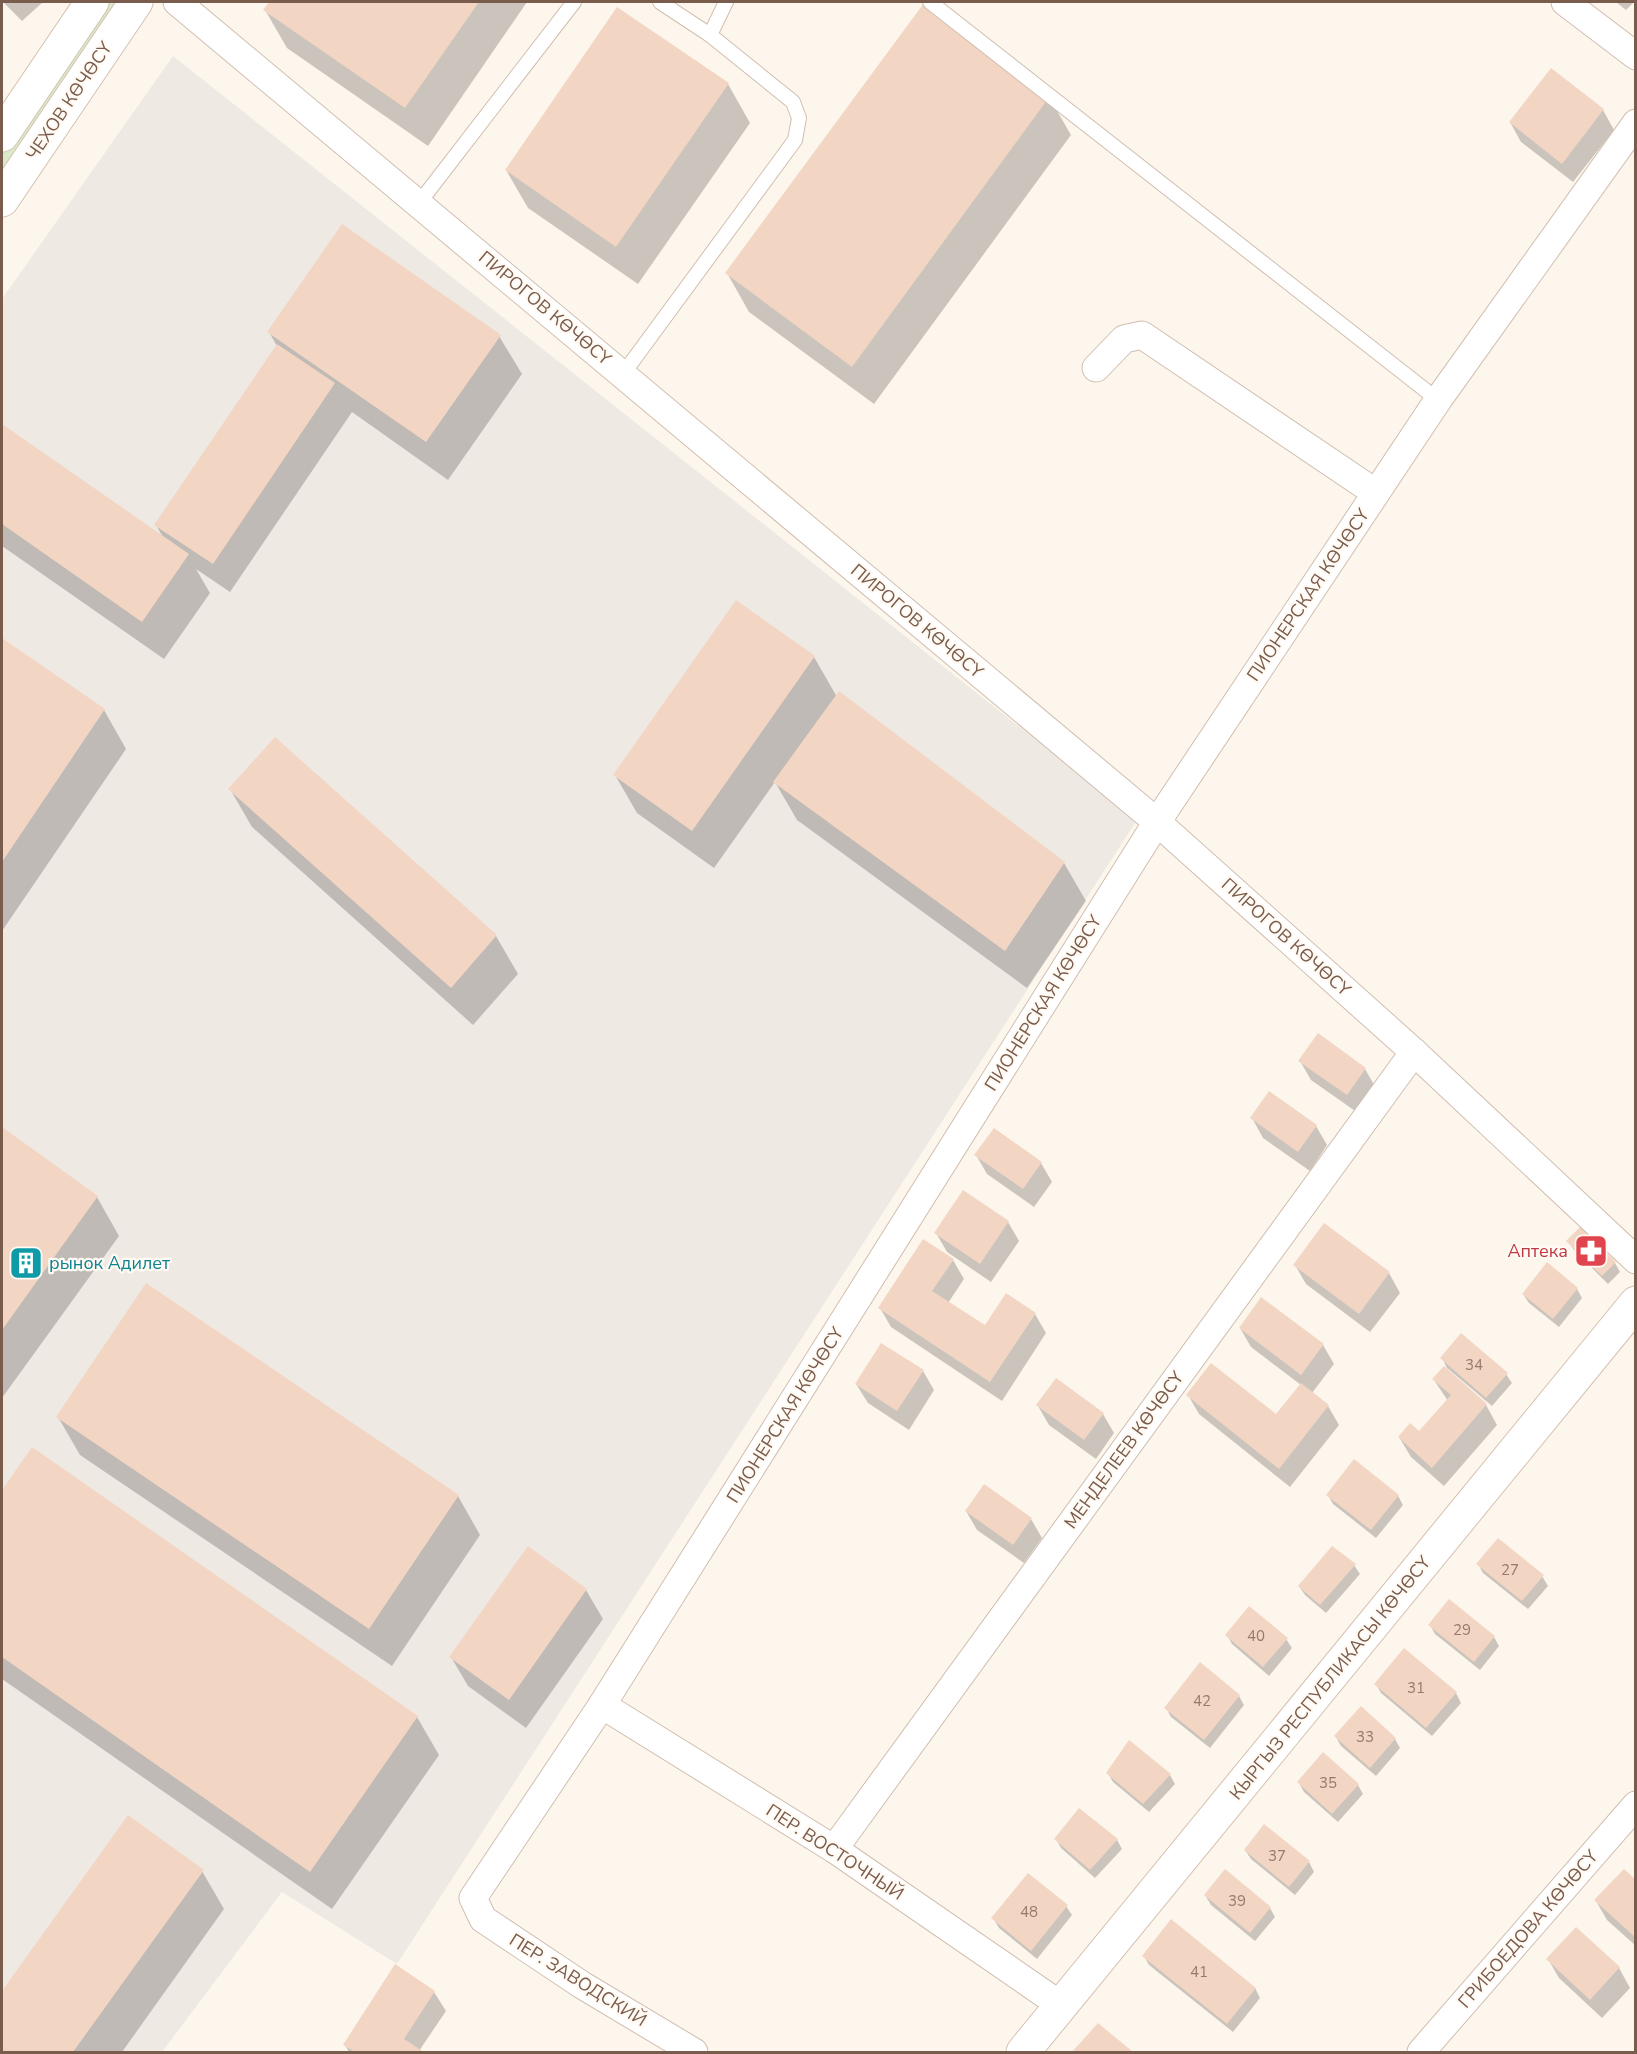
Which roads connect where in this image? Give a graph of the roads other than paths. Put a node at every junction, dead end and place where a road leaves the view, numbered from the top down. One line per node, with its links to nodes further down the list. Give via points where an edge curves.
1 (92, 2): 12 (main road, ЧЕХОВ КӨЧӨСҮ)
2 (177, 2): 14 (street, ПИРОГОВ КӨЧӨСҮ)
3 (574, 2): 14 (lane)
4 (660, 2): 9 (lane)
5 (726, 2): 9 (lane)
6 (930, 2): 17 (lane)
7 (1565, 2): 10 (street)
8 (137, 5): 13 (main road, ЧЕХОВ КӨЧӨСҮ)
9 (710, 35): 16 (lane, via 793,102 799,118 795,141)
10 (1635, 56)
11 (1635, 123): 17 (street, ПИОНЕРСКАЯ КӨЧӨСҮ)
12 (2, 135)
13 (2, 200)
14 (418, 203): 16 (street, ПИРОГОВ КӨЧӨСҮ)
15 (1096, 368): 18 (street, via 1124,339 1142,335)
16 (623, 374): 19 (street, ПИРОГОВ КӨЧӨСҮ)
17 (1437, 400): 18 (street, ПИОНЕРСКАЯ КӨЧӨСҮ)
18 (1376, 493): 19 (street, ПИОНЕРСКАЯ КӨЧӨСҮ)
19 (1157, 822): 20 (street, ПИРОГОВ КӨЧӨСҮ); 23 (street, ПИОНЕРСКАЯ КӨЧӨСҮ)
20 (1414, 1052): 21 (street, ПИРОГОВ КӨЧӨСҮ); 25 (street, МЕНДЕЛЕЕВ КӨЧӨСҮ)
21 (1635, 1260)
22 (1635, 1303): 27 (main road, КЫРГЫЗ РЕСПУБЛИКАСЫ КӨЧӨСҮ)
23 (602, 1705): 25 (street, ПЕР. ВОСТОЧНЫЙ); 26 (street, ПИОНЕРСКАЯ КӨЧӨСҮ)
24 (1635, 1805): 30 (street, ГРИБОЕДОВА КӨЧӨСҮ)
25 (834, 1849): 27 (street, ПЕР. ВОСТОЧНЫЙ)
26 (473, 1898): 28 (street, ПЕР. ЗАВОДСКИЙ, via 483,1919 582,1985)
27 (1062, 2006): 29 (main road, КЫРГЫЗ РЕСПУБЛИКАСЫ КӨЧӨСҮ)
28 (694, 2052)
29 (1023, 2052)
30 (1422, 2052)

